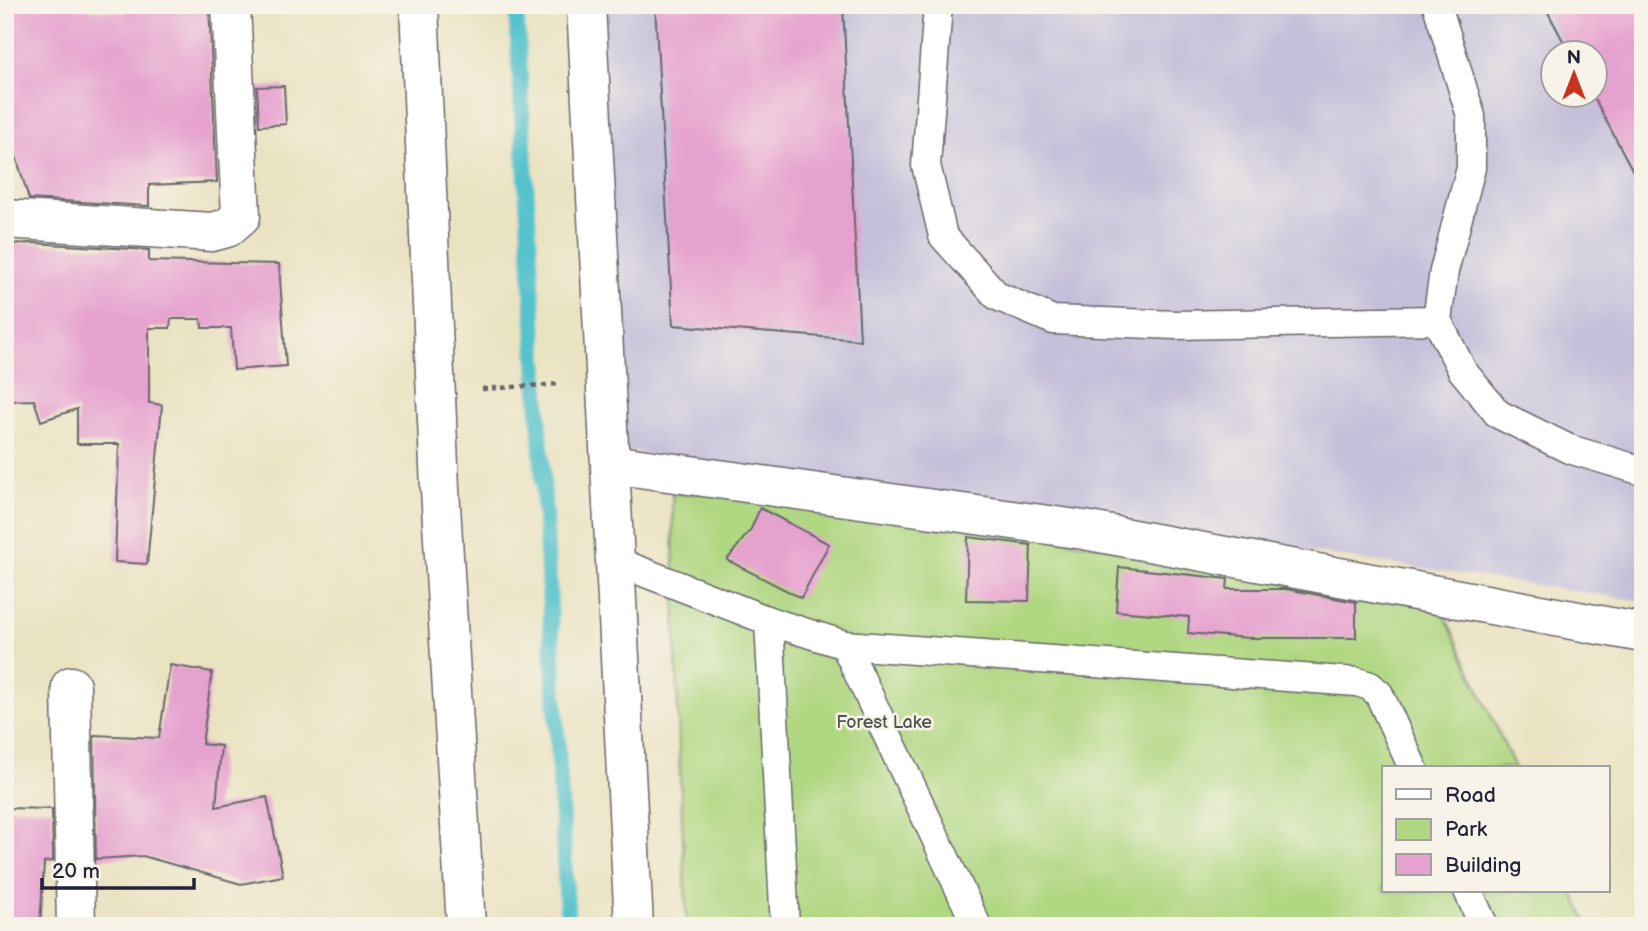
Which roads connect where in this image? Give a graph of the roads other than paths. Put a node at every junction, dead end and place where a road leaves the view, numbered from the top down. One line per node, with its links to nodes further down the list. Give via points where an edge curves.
1 (231, 5): 6 (street, via 241,216 212,232)
2 (419, 5): 18 (street, via 440,489)
3 (586, 5): 8 (street)
4 (938, 5): 7 (lane, via 926,165 943,236 997,296 1053,320 1176,325)
5 (1437, 5): 7 (lane, via 1471,116 1471,168 1444,271)
6 (5, 219)
7 (1437, 320): 9 (lane, via 1462,370 1498,414 1569,449)
8 (611, 464): 10 (street); 12 (street, via 1084,530)
9 (1643, 471)
10 (615, 561): 11 (lane); 19 (street)
11 (769, 621): 13 (lane); 20 (lane)
12 (1643, 633)
13 (845, 645): 15 (lane, via 1357,682 1379,694); 21 (lane)
14 (71, 686): 17 (street)
15 (1412, 766)
16 (1468, 892): 22 (lane)
17 (76, 926)
18 (466, 926)
19 (634, 926)
20 (785, 926)
21 (977, 926)
22 (1484, 926)

